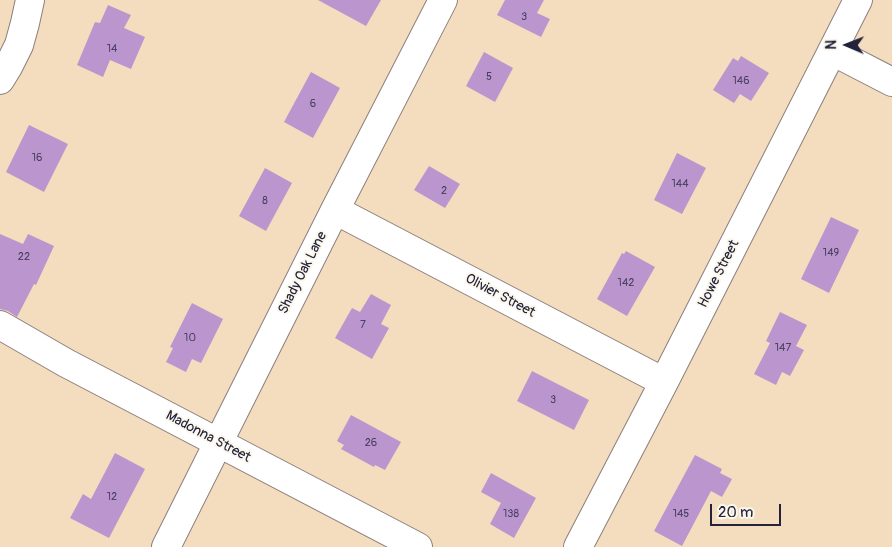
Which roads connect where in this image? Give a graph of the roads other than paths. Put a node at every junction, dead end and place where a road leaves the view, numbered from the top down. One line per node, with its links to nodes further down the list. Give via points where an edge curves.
1 (30, 0): 5 (street, via 18,44)
2 (443, 0): 7 (street, Shady Oak Lane)
3 (858, 0): 4 (street, Howe Street)
4 (832, 50): 6 (street); 9 (street, Howe Street)
5 (0, 80)
6 (892, 82)
7 (335, 210): 9 (street, Olivier Street); 10 (street, Shady Oak Lane)
8 (0, 325): 10 (street, Madonna Street)
9 (664, 382): 13 (street, Howe Street)
10 (218, 442): 11 (street, Shady Oak Lane); 12 (street, Madonna Street)
11 (166, 547)
12 (418, 547)
13 (578, 547)

